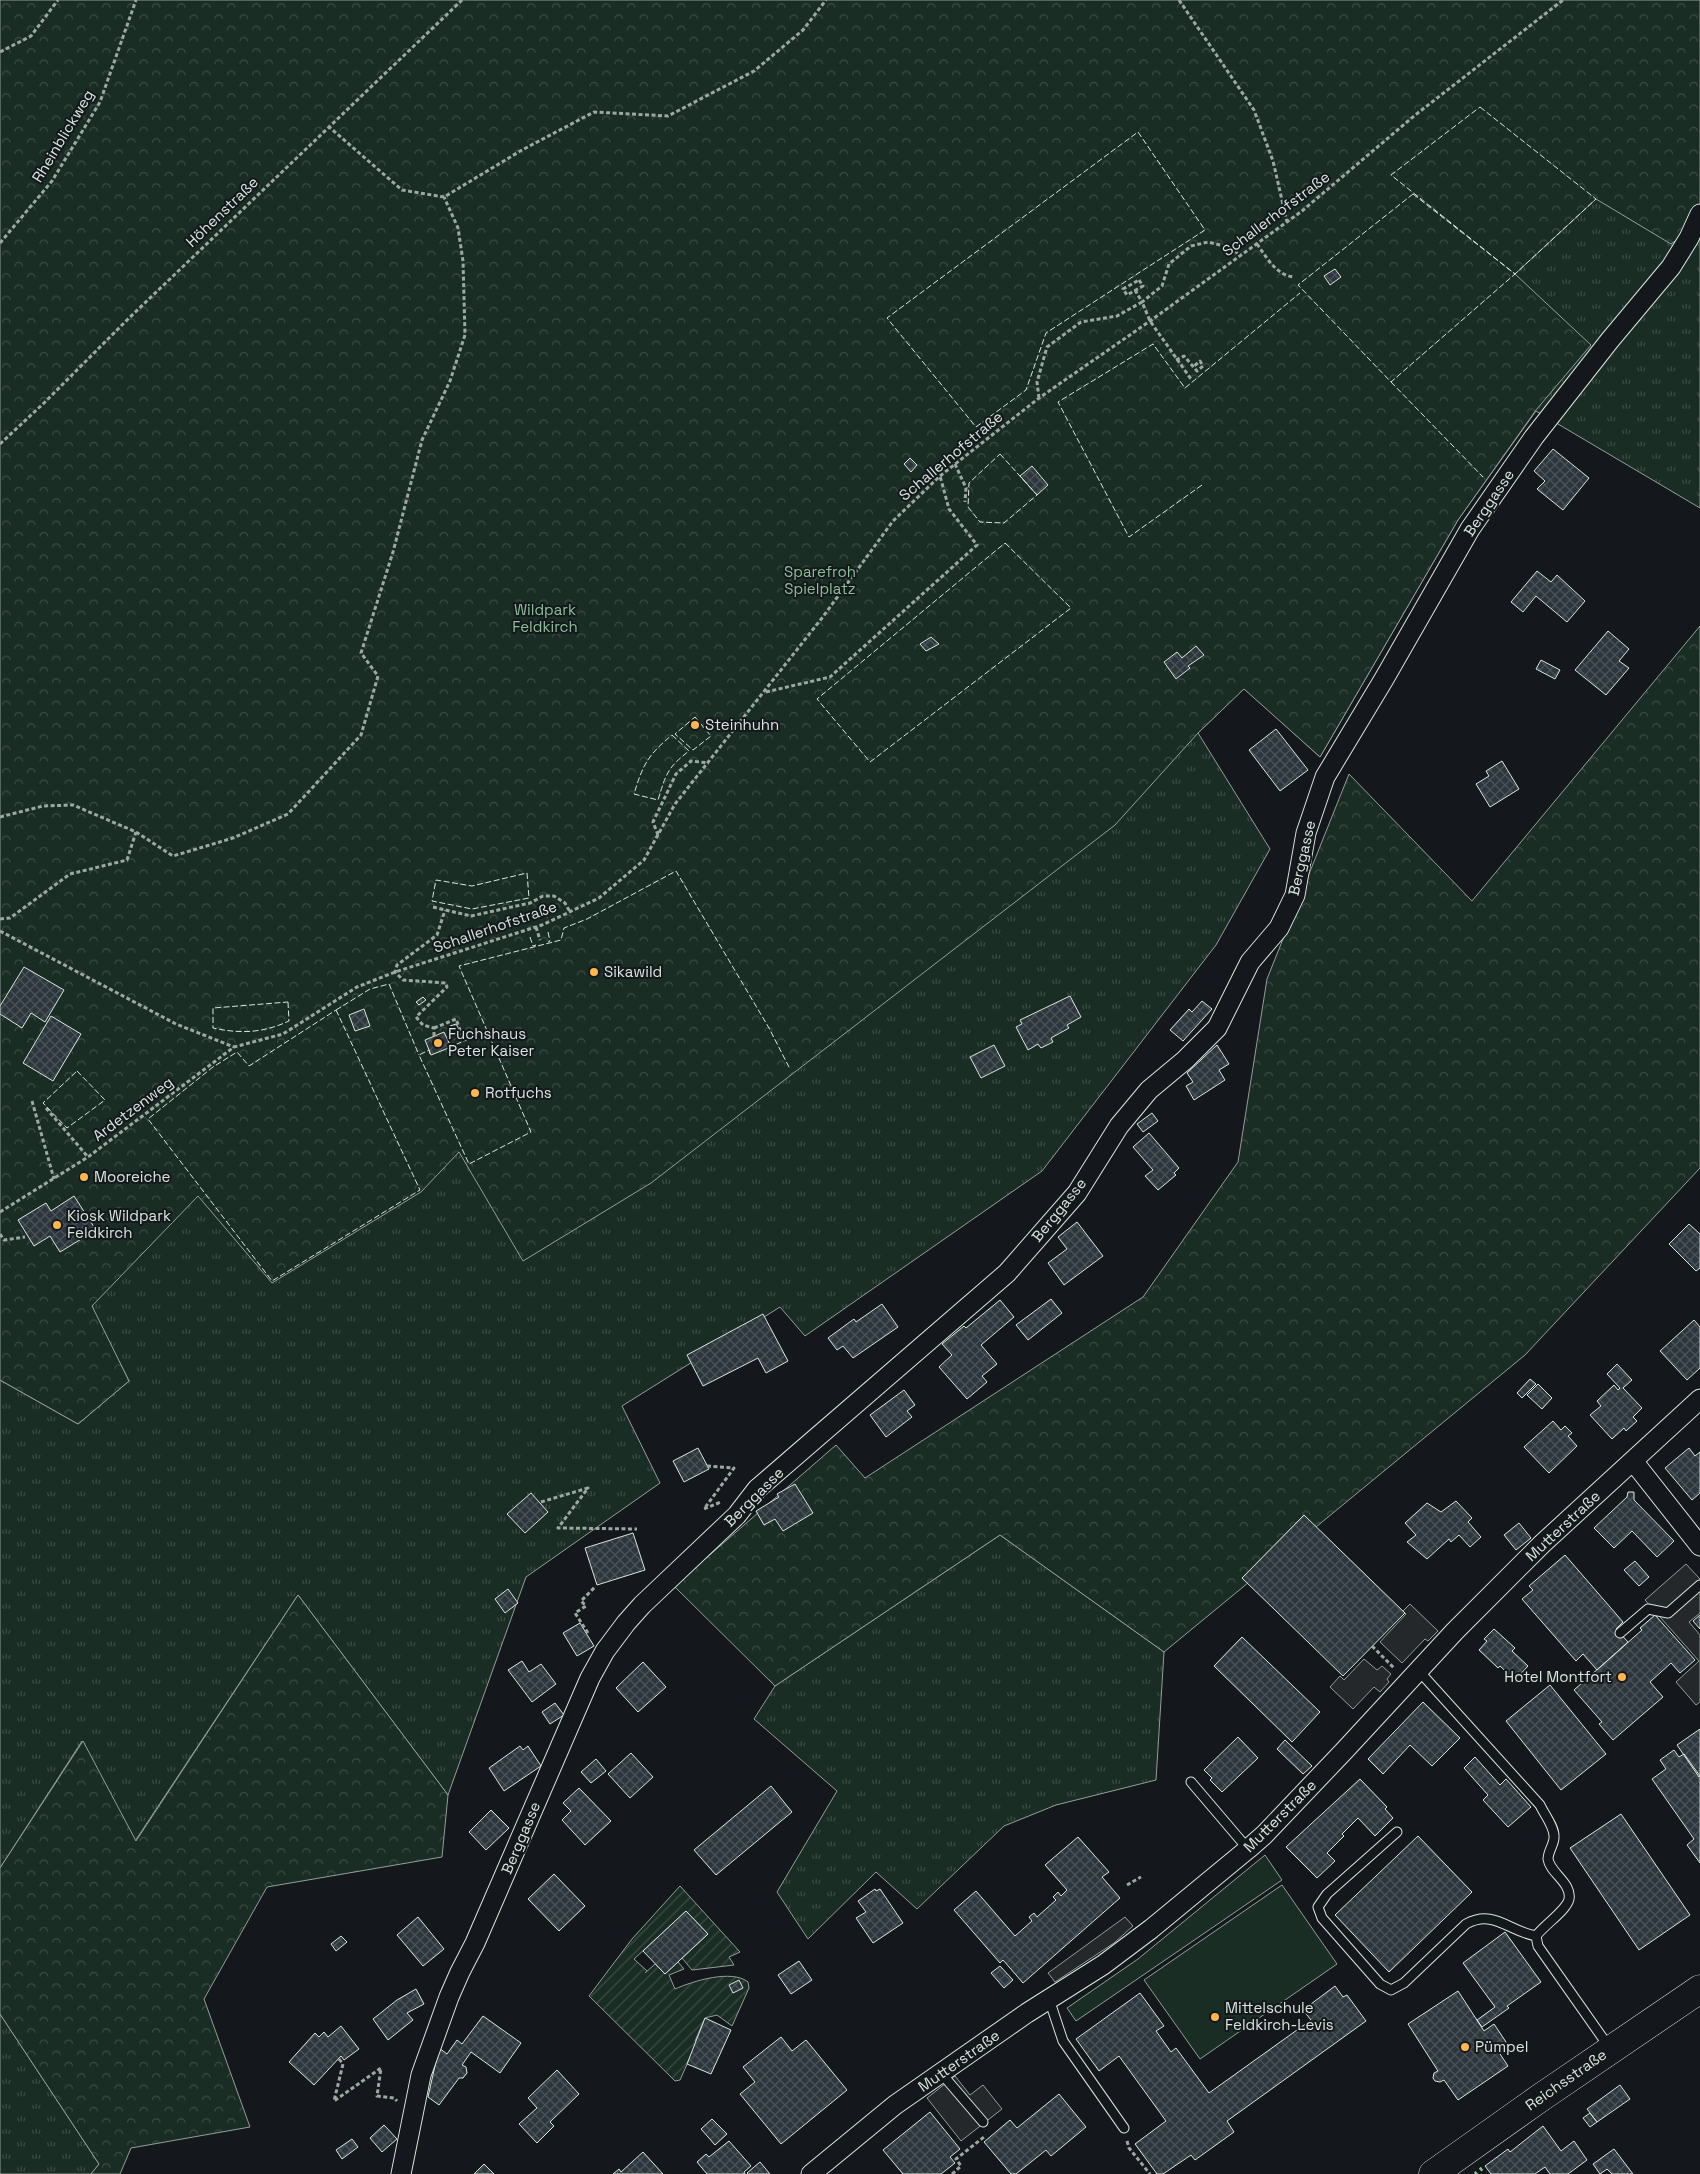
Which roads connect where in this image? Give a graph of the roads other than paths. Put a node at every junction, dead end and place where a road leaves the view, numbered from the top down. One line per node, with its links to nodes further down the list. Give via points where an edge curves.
1 (1700, 214): 18 (street, Berggasse, via 1671,267 1534,437 1470,530 1325,776 1306,833 1295,895 1279,928 1250,962 1217,1028 1148,1090 1119,1126 1077,1193 1007,1272 757,1489 737,1515 642,1605 605,1651 561,1742 476,1944 449,1998 421,2074)
2 (1700, 1399): 3 (street, Mutterstraße)
3 (1633, 1461): 4 (street); 7 (street, Mutterstraße, via 1542,1544)
4 (1700, 1546)
5 (1700, 1585): 6 (lane, via 1668,1613 1648,1609)
6 (1620, 1633)
7 (1413, 1676): 10 (street, Mutterstraße); 11 (lane, via 1540,1805 1552,1827 1555,1837 1548,1858 1567,1887 1570,1898)
8 (1191, 1782): 10 (lane)
9 (1397, 1832): 11 (lane, via 1327,1894 1318,1906 1322,1918 1380,1984 1391,1990 1404,1983 1466,1924 1478,1917 1494,1919 1514,1930)
10 (1248, 1849): 13 (street, Mutterstraße, via 1151,1929)
11 (1536, 1936): 14 (lane, via 1538,1946)
12 (1700, 1988): 14 (main road, Reichsstraße)
13 (1049, 2000): 15 (street, Mutterstraße); 17 (lane, via 1064,2041)
14 (1610, 2049): 20 (main road, Reichsstraße)
15 (941, 2074): 16 (lane); 19 (street, Mutterstraße, via 895,2105)
16 (984, 2122)
17 (1124, 2128)
18 (402, 2174)
19 (811, 2174)
20 (1433, 2174)

